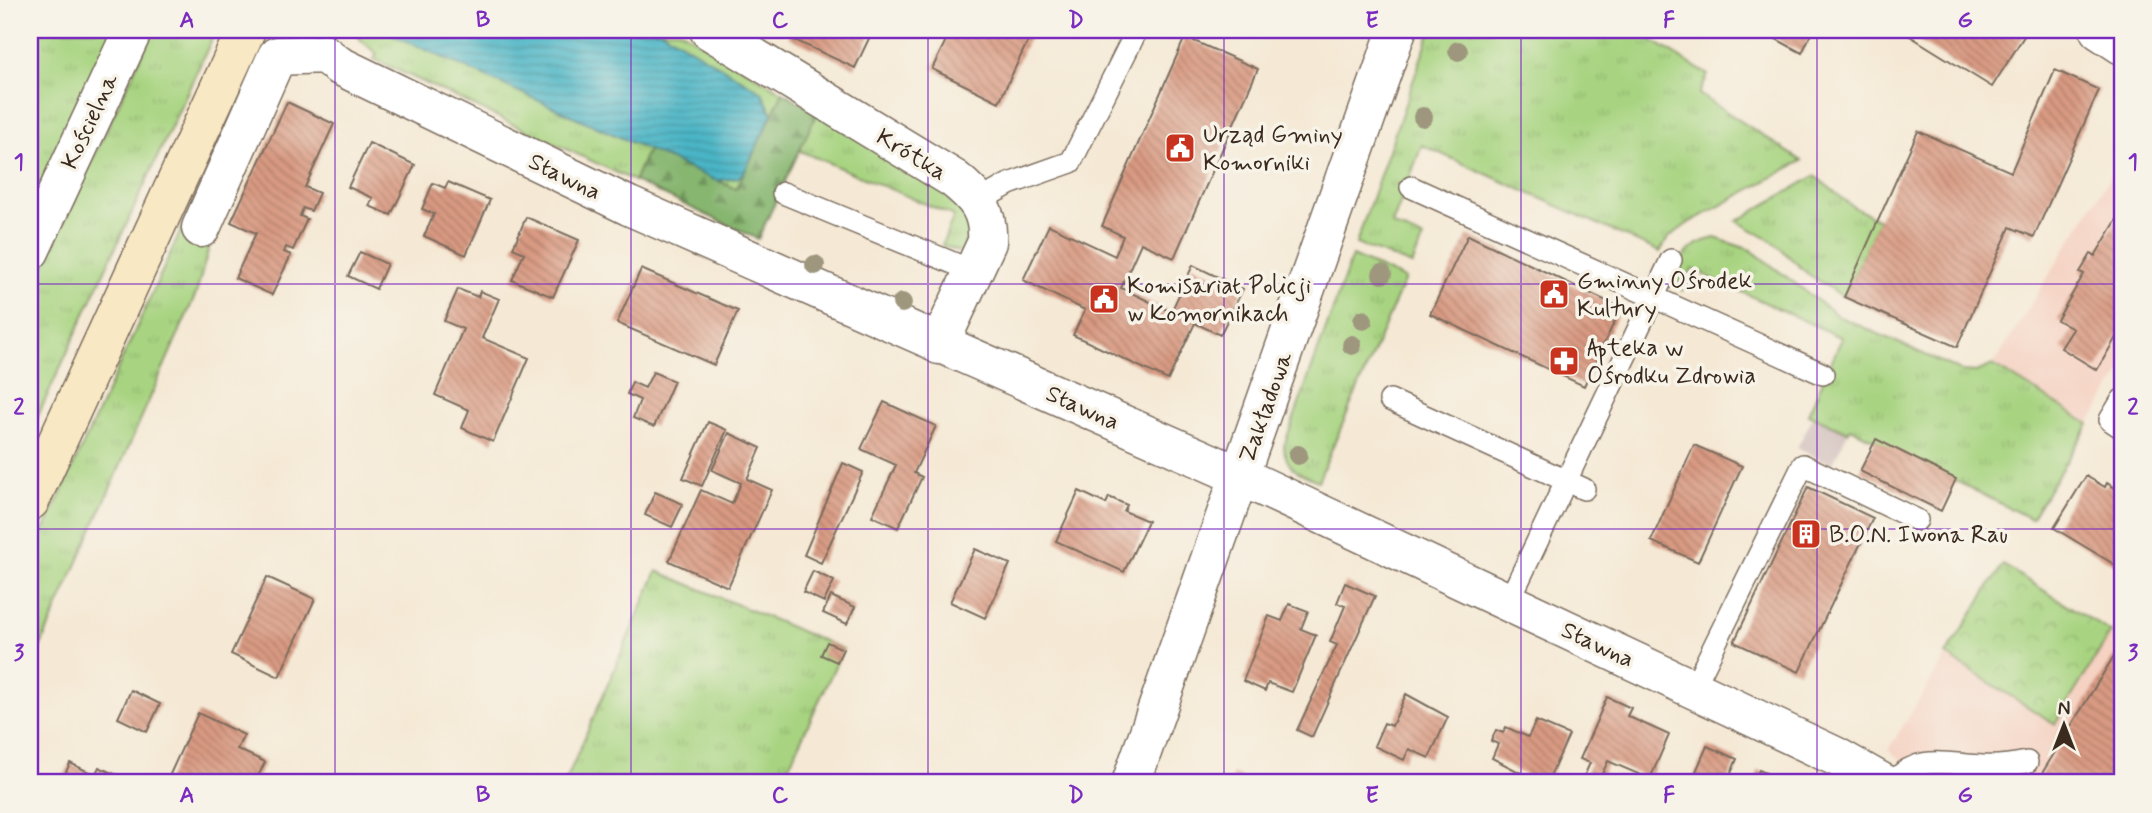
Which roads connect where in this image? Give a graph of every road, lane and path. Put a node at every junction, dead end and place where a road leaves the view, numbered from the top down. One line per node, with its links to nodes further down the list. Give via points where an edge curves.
1 (133, 30): 13 (street, Kościelna)
2 (246, 30): 24 (main road)
3 (709, 30): 11 (street, Krótka, via 954,179)
4 (1137, 30): 11 (lane, via 1071,162 1009,184)
5 (1397, 30): 22 (street, Zakładowa)
6 (2099, 30): 8 (street)
7 (321, 42): 12 (street, Stawna, via 277,56); 17 (street, Stawna, via 338,65 628,206)
8 (2122, 45)
9 (1411, 187): 16 (lane)
10 (783, 193): 15 (lane)
11 (979, 201): 15 (street, via 988,227)
12 (201, 228)
13 (30, 251)
14 (1671, 260): 16 (lane)
15 (975, 272): 17 (street)
16 (1654, 298): 18 (lane); 23 (lane)
17 (939, 345): 22 (street, Stawna)
18 (1823, 374)
19 (1390, 400): 23 (lane)
20 (2122, 400): 21 (lane, via 2110,420)
21 (2122, 428)
22 (1240, 476): 26 (street, Stawna); 29 (street, Zakładowa)
23 (1575, 485): 26 (lane)
24 (30, 501)
25 (1917, 520): 27 (lane, via 1803,465)
26 (1508, 603): 27 (street, Stawna)
27 (1693, 689): 30 (street, Stawna)
28 (2027, 762): 31 (lane, via 1984,766 1926,762 1908,768)
29 (1131, 783)
30 (1883, 783)
31 (1892, 783)

